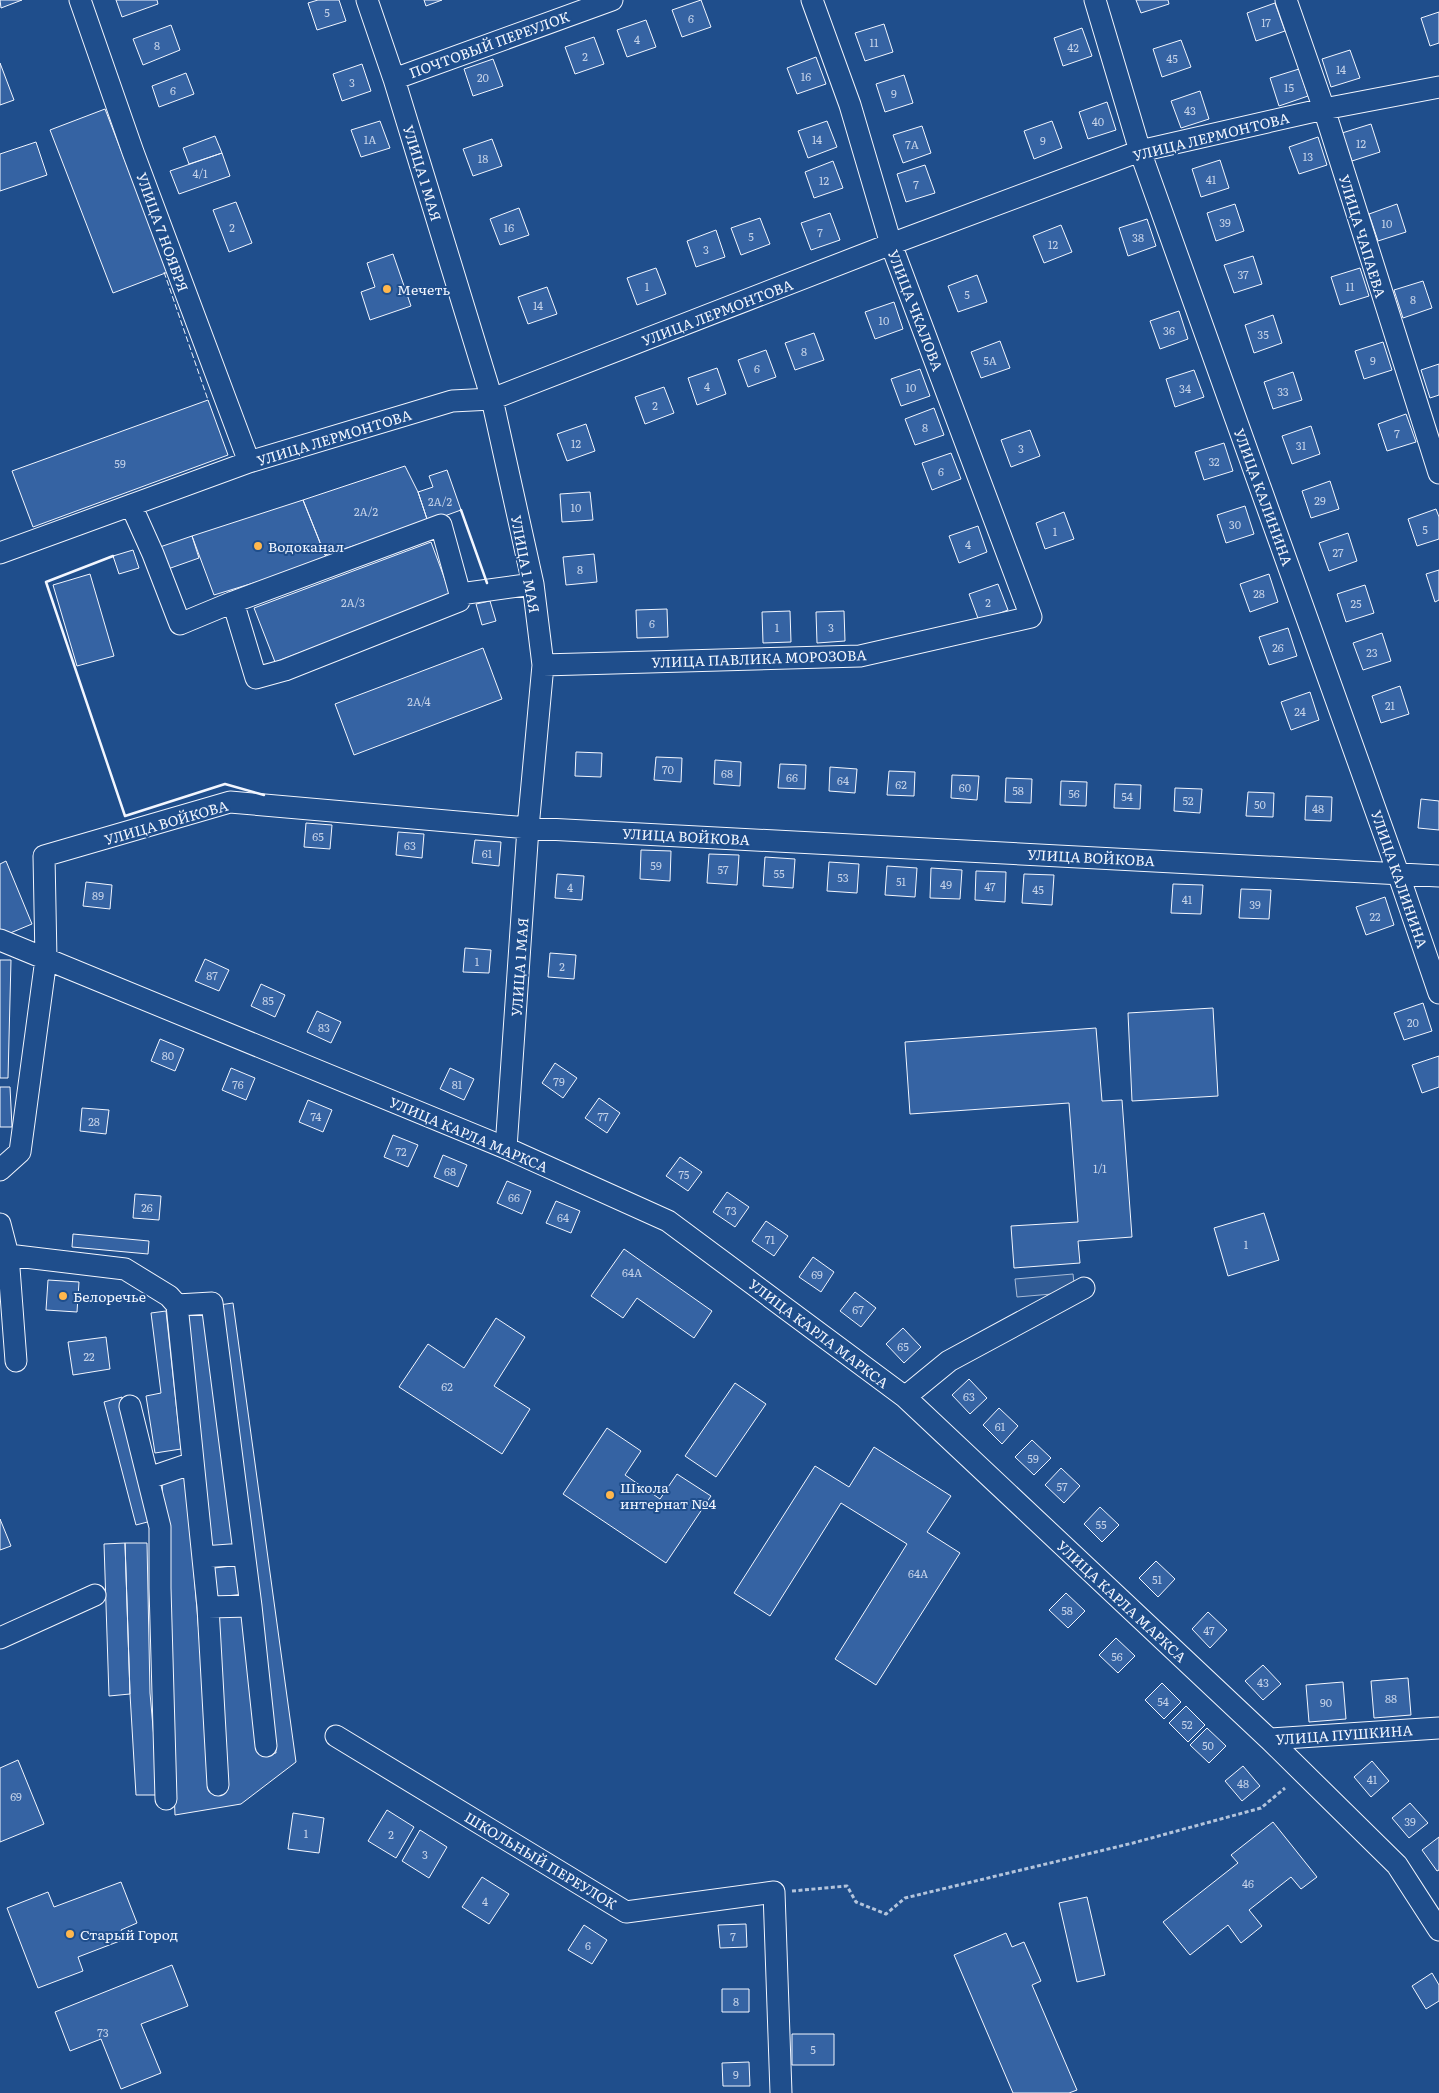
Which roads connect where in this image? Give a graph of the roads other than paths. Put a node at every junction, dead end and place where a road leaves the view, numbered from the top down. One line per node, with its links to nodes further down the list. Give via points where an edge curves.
1 (80, 0): 13 (street, УЛИЦА 7 НОЯБРЯ)
2 (367, 0): 7 (street, УЛИЦА 1 МАЯ)
3 (612, 0): 7 (street, ПОЧТОВЫЙ ПЕРЕУЛОК)
4 (812, 0): 11 (street, УЛИЦА ЧКАЛОВА, via 850,105)
5 (1095, 0): 10 (street, УЛИЦА КАЛИНИНА)
6 (1286, 0): 9 (street, УЛИЦА ЧАПАЕВА)
7 (394, 79): 12 (street, УЛИЦА 1 МАЯ)
8 (1439, 87): 9 (street, УЛИЦА ЛЕРМОНТОВА)
9 (1324, 109): 10 (street, УЛИЦА ЛЕРМОНТОВА); 14 (street, УЛИЦА ЧАПАЕВА)
10 (1140, 151): 11 (street, УЛИЦА ЛЕРМОНТОВА); 23 (street, УЛИЦА КАЛИНИНА)
11 (891, 244): 12 (street, УЛИЦА ЛЕРМОНТОВА); 20 (street, УЛИЦА ЧКАЛОВА)
12 (492, 399): 13 (street, УЛИЦА ЛЕРМОНТОВА, via 452,401); 17 (street, УЛИЦА 1 МАЯ)
13 (249, 462): 15 (street, УЛИЦА ЛЕРМОНТОВА)
14 (1439, 473)
15 (131, 504): 16 (street, УЛИЦА ЛЕРМОНТОВА); 19 (street, via 180,624)
16 (0, 553)
17 (532, 584): 18 (street); 21 (street, УЛИЦА 1 МАЯ)
18 (460, 594): 19 (street, via 441,525); 19 (street, via 459,601 285,670 256,678)
19 (233, 602)
20 (1031, 617): 21 (street, УЛИЦА ПАВЛИКА МОРОЗОВА, via 860,656)
21 (543, 665): 22 (street, УЛИЦА 1 МАЯ)
22 (528, 828): 23 (street, УЛИЦА ВОЙКОВА); 26 (street, УЛИЦА ВОЙКОВА, via 230,802 44,856); 28 (street, УЛИЦА 1 МАЯ)
23 (1398, 873): 24 (street, УЛИЦА ВОЙКОВА); 27 (street, УЛИЦА КАЛИНИНА)
24 (1439, 876)
25 (0, 940): 26 (street, УЛИЦА КАРЛА МАРКСА)
26 (46, 959): 28 (street, УЛИЦА КАРЛА МАРКСА); 29 (street, via 20,1152)
27 (1439, 992)
28 (506, 1148): 35 (street, УЛИЦА КАРЛА МАРКСА, via 668,1221)
29 (0, 1170)
30 (0, 1224): 31 (street)
31 (8, 1255): 33 (street, via 125,1269 169,1296); 34 (street)
32 (1084, 1288): 35 (street, via 949,1361)
33 (177, 1305): 37 (street); 39 (street, via 212,1303)
34 (16, 1361)
35 (905, 1397): 48 (street, УЛИЦА КАРЛА МАРКСА)
36 (130, 1406): 38 (street)
37 (193, 1463): 38 (street); 40 (street)
38 (149, 1478): 51 (street, via 160,1527)
39 (244, 1554): 40 (street); 42 (street)
40 (203, 1558): 43 (street)
41 (95, 1595): 44 (street)
42 (251, 1606): 43 (street); 49 (street)
43 (208, 1607): 50 (street)
44 (0, 1638)
45 (1439, 1728): 46 (street, УЛИЦА ПУШКИНА); 46 (street)
46 (1338, 1734): 48 (street, УЛИЦА ПУШКИНА)
47 (336, 1736): 53 (street, ШКОЛЬНЫЙ ПЕРЕУЛОК, via 626,1912 774,1892)
48 (1269, 1739): 52 (street, УЛИЦА КАРЛА МАРКСА, via 1397,1865)
49 (266, 1746)
50 (218, 1785)
51 (166, 1799)
52 (1439, 1930)
53 (781, 2093)

